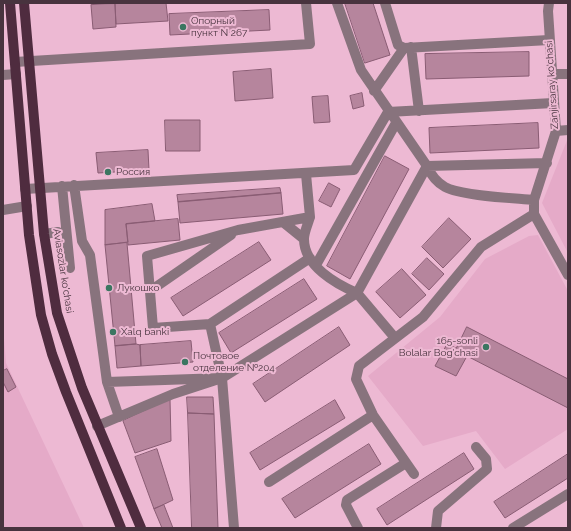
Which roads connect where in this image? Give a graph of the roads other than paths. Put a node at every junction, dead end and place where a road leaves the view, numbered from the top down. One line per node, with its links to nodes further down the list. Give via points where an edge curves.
1 (10, 3): 10 (main road)
2 (24, 3): 9 (main road, Aviasozlar ko'chasi)
3 (306, 3): 9 (street, via 310,44)
4 (337, 3): 15 (street, via 360,70)
5 (384, 3): 8 (street, via 398,45)
6 (548, 3): 7 (street, Zanjirsaray ko'chasi)
7 (550, 40): 8 (street); 12 (street, Zanjirsaray ko'chasi)
8 (408, 47): 15 (street); 17 (street)
9 (28, 61): 10 (street); 27 (main road, Aviasozlar ko'chasi)
10 (15, 62): 11 (main road)
11 (16, 74): 14 (street); 28 (main road)
12 (552, 74): 13 (street); 16 (street, Zanjirsaray ko'chasi)
13 (568, 74)
14 (3, 75)
15 (374, 91): 18 (street)
16 (554, 103): 17 (street); 21 (street, Zanjirsaray ko'chasi)
17 (420, 110): 18 (street)
18 (388, 112): 19 (street); 24 (street, via 354,170)
19 (396, 123): 23 (street); 39 (street)
20 (568, 130): 21 (street)
21 (556, 131): 22 (street, Zanjirsaray ko'chasi)
22 (547, 163): 23 (street); 29 (street, Zanjirsaray ko'chasi)
23 (428, 166): 29 (street, via 432,177 445,187 461,192); 43 (street)
24 (306, 174): 25 (street); 33 (street)
25 (74, 185): 26 (street); 47 (street, via 82,241 90,254)
26 (62, 186): 27 (street); 40 (street)
27 (41, 188): 28 (street); 37 (main road, Aviasozlar ko'chasi)
28 (25, 189): 30 (main road)
29 (534, 200): 32 (street, Zanjirsaray ko'chasi)
30 (27, 206): 31 (street); 56 (main road, via 34,275 46,335 66,392)
31 (3, 210)
32 (534, 214): 41 (street, Zanjirsaray ko'chasi); 45 (street, via 481,248 423,317)
33 (310, 217): 34 (street); 38 (street)
34 (283, 222): 35 (street); 38 (street)
35 (238, 230): 42 (street); 42 (street, via 148,256)
36 (58, 232): 37 (street)
37 (44, 234): 50 (main road, Aviasozlar ko'chasi, via 57,313 68,351)
38 (304, 239): 39 (street)
39 (313, 261): 43 (street, via 324,274 340,286); 44 (street)
40 (70, 268)
41 (568, 275)
42 (150, 291): 44 (street, via 153,328)
43 (357, 293): 45 (street); 46 (street)
44 (210, 324): 46 (street)
45 (395, 338): 48 (street, via 358,366 356,372 356,379)
46 (222, 378): 47 (street); 49 (street, via 173,394); 58 (street)
47 (107, 382): 49 (street)
48 (373, 415): 52 (street); 54 (street)
49 (119, 417): 50 (street)
50 (97, 426): 57 (main road, Aviasozlar ko'chasi)
51 (476, 447): 60 (street, via 486,459 487,469 438,511)
52 (406, 463): 53 (street); 59 (street, via 347,500 346,506)
53 (414, 474)
54 (269, 482)
55 (568, 494): 61 (street)
56 (122, 528)
57 (141, 528)
58 (234, 528)
59 (358, 528)
60 (436, 528)
61 (513, 528)

